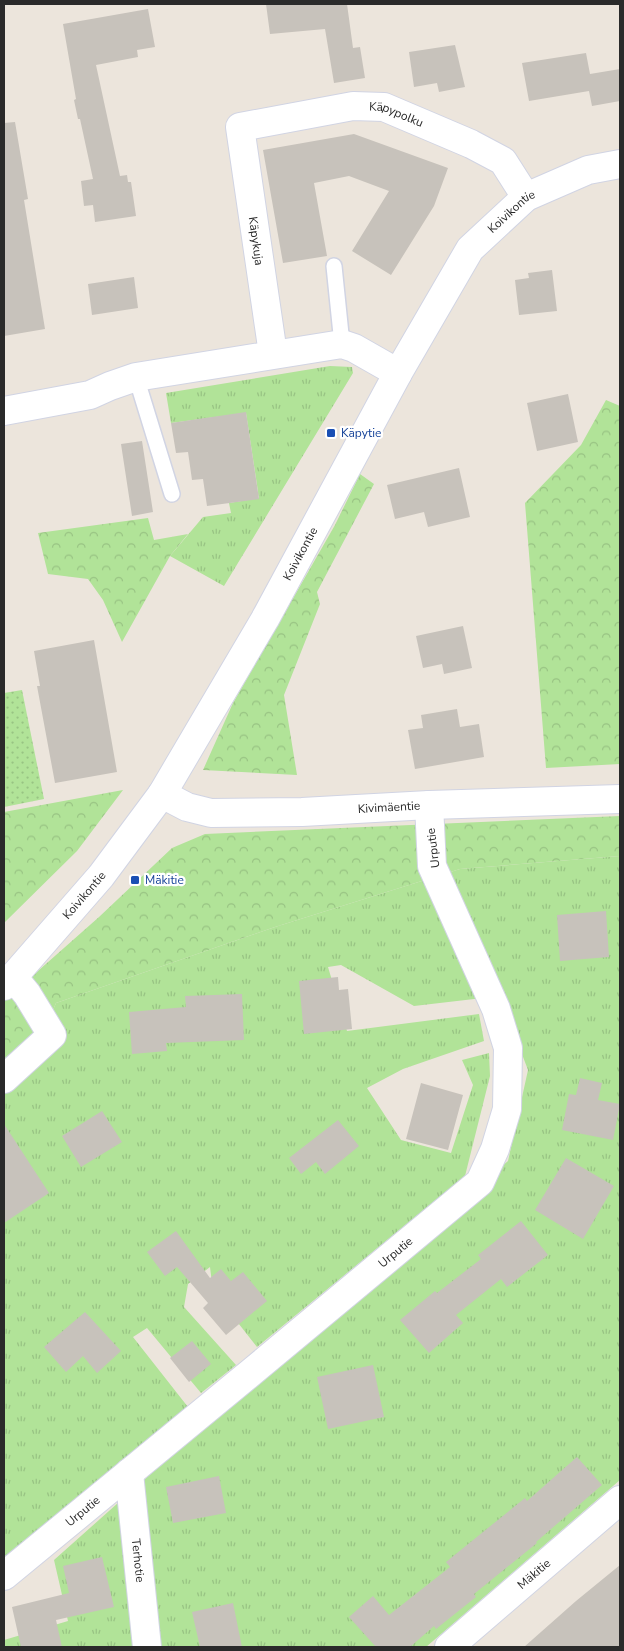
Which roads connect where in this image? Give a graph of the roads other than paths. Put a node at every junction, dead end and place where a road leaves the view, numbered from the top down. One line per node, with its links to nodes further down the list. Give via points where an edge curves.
1 (240, 127): 3 (street, Käpypolku, via 353,106 384,107 503,161); 6 (street, Käpykuja)
2 (620, 164): 3 (street, Koivikontie, via 588,170)
3 (526, 197): 7 (street, Koivikontie, via 470,249)
4 (334, 266): 5 (lane)
5 (342, 344): 6 (street); 7 (street)
6 (273, 354): 8 (street)
7 (398, 372): 11 (street, Koivikontie, via 265,619)
8 (136, 377): 9 (street, via 90,396); 10 (lane)
9 (4, 411)
10 (172, 494)
11 (162, 794): 13 (street, Kivimäentie, via 187,807 211,813); 14 (street, Koivikontie, via 101,876)
12 (620, 799): 13 (street, Kivimäentie)
13 (428, 805): 16 (street, Urputie, via 432,866 496,1010 508,1048 506,1109 495,1149 480,1182)
14 (9, 982): 15 (street, via 27,994 52,1035)
15 (4, 1079)
16 (129, 1473): 18 (street, Urputie); 19 (street, Terhotie)
17 (620, 1500): 20 (street, Mäkitie)
18 (4, 1576)
19 (147, 1647)
20 (449, 1647)

